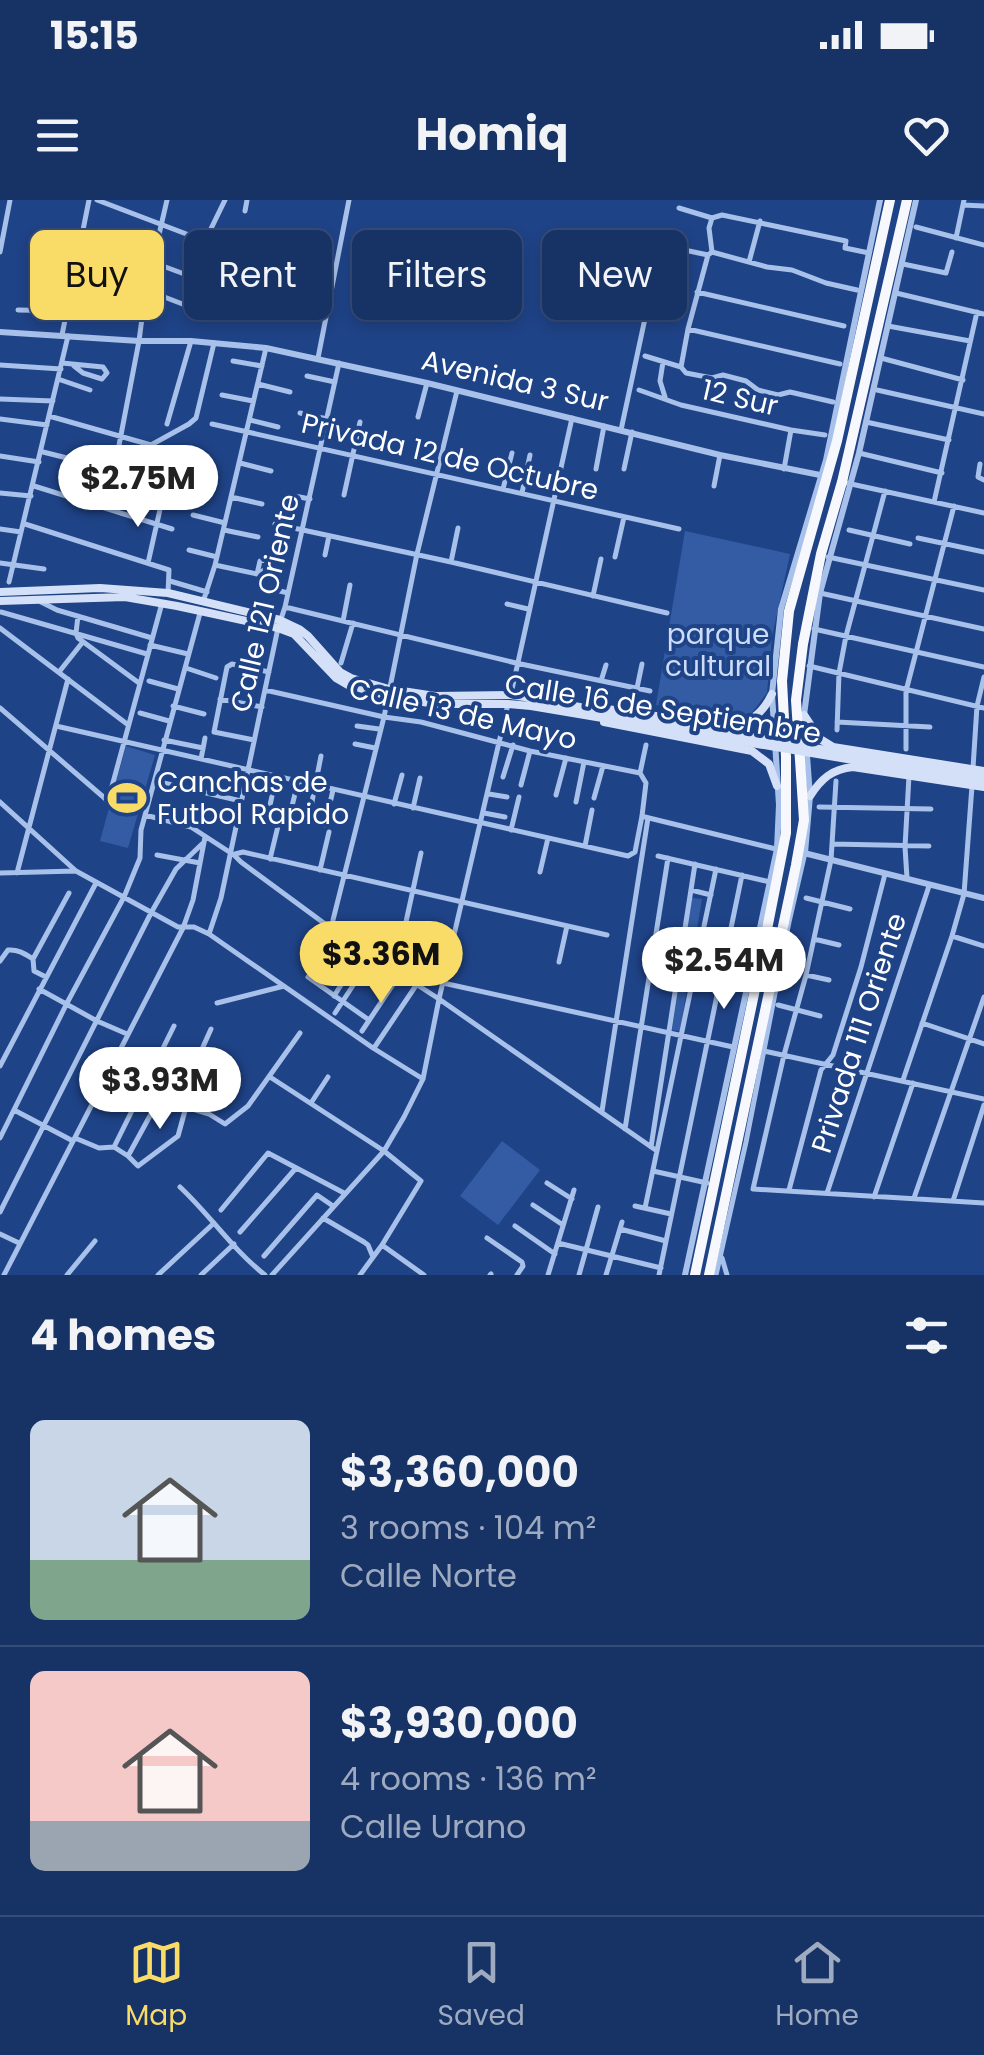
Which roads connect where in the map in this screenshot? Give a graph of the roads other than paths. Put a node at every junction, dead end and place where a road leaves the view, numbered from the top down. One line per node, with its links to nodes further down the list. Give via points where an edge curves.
1 (10, 200): 26 (street)
2 (89, 200): 20 (street)
3 (97, 200): 18 (street)
4 (168, 200): 18 (street)
5 (225, 200): 22 (street)
6 (247, 200): 15 (street)
7 (349, 200): 53 (street)
8 (880, 200): 30 (street)
9 (890, 200): 124 (highway)
10 (907, 200): 126 (highway)
11 (916, 200): 32 (street)
12 (962, 202): 13 (street); 24 (street)
13 (984, 206)
14 (679, 208): 16 (street)
15 (245, 211)
16 (716, 216): 17 (street); 29 (street, via 708,228)
17 (760, 222): 30 (street); 31 (street)
18 (161, 226): 21 (street); 23 (street)
19 (916, 228): 24 (street)
20 (83, 230)
21 (160, 230)
22 (210, 230)
23 (184, 234)
24 (956, 238): 25 (street)
25 (984, 244)
26 (0, 246)
27 (687, 250): 29 (street)
28 (952, 252): 32 (street, via 946,273)
29 (710, 253): 31 (street); 34 (street)
30 (870, 253): 124 (street)
31 (749, 262): 33 (street)
32 (902, 264): 35 (street)
33 (857, 290)
34 (697, 292): 42 (street); 44 (street)
35 (896, 294): 38 (street); 43 (street)
36 (18, 310): 37 (street)
37 (30, 310)
38 (981, 313): 49 (street)
39 (66, 320): 46 (street)
40 (142, 320): 47 (street)
41 (645, 320): 97 (street)
42 (844, 326)
43 (888, 326): 49 (street); 54 (street)
44 (688, 329): 58 (street); 63 (street)
45 (0, 332): 46 (street, Avenida 3 Sur)
46 (65, 335): 47 (street, Avenida 3 Sur); 60 (street)
47 (139, 341): 48 (street, Avenida 3 Sur); 101 (street)
48 (191, 341): 50 (street, Avenida 3 Sur); 92 (street)
49 (970, 341): 66 (street)
50 (214, 343): 51 (street, Avenida 3 Sur); 104 (street, via 196,418)
51 (266, 348): 53 (street, Avenida 3 Sur); 62 (street)
52 (644, 356): 56 (street)
53 (318, 358): 57 (street, Avenida 3 Sur)
54 (881, 358): 66 (street); 91 (street)
55 (232, 361): 62 (street)
56 (663, 362): 63 (street); 76 (street)
57 (339, 363): 67 (street, Calle 121 Oriente); 68 (street, Avenida 3 Sur)
58 (840, 364)
59 (0, 366): 60 (street)
60 (62, 366): 61 (street); 65 (street)
61 (74, 366): 61 (street, via 102,379 107,374 103,366)
62 (262, 366): 69 (street)
63 (681, 367): 80 (street, via 778,395)
64 (308, 376): 67 (street)
65 (58, 379): 70 (street); 78 (street)
66 (963, 380): 81 (street)
67 (335, 382): 88 (street, Calle 121 Oriente)
68 (427, 383): 73 (street, Avenida 3 Sur); 85 (street)
69 (258, 384): 74 (street); 79 (street)
70 (90, 390)
71 (639, 390): 76 (street, 12 Sur)
72 (876, 390): 81 (street)
73 (456, 391): 86 (street, Avenida 3 Sur); 122 (street)
74 (290, 392)
75 (222, 395): 79 (street)
76 (665, 398): 98 (street, 12 Sur)
77 (0, 399): 78 (street)
78 (53, 401): 84 (street)
79 (254, 402): 89 (street)
80 (832, 402)
81 (956, 408): 82 (street); 103 (street)
82 (984, 412)
83 (300, 413): 88 (street)
84 (49, 416): 94 (street); 101 (street)
85 (418, 417)
86 (572, 418): 95 (street, Avenida 3 Sur); 139 (street)
87 (0, 419): 94 (street)
88 (327, 419): 105 (street, Calle 121 Oriente)
89 (250, 420): 96 (street); 99 (street)
90 (360, 422): 113 (street)
91 (866, 422): 103 (street); 108 (street)
92 (168, 424)
93 (212, 424): 99 (street, Privada 12 de Octubre)
94 (47, 425): 106 (street)
95 (604, 426): 97 (street, Avenida 3 Sur); 118 (street)
96 (278, 427)
97 (621, 430): 100 (street, Avenida 3 Sur)
98 (791, 430): 102 (street, 12 Sur); 120 (street)
99 (247, 432): 105 (street, Privada 12 de Octubre); 116 (street)
100 (632, 432): 110 (street, Avenida 3 Sur); 119 (street)
101 (121, 435): 104 (street); 128 (street)
102 (825, 435)
103 (949, 440): 123 (street)
104 (151, 445): 142 (street, via 146,480)
105 (320, 448): 113 (street, Privada 12 de Octubre); 138 (street, Calle 121 Oriente)
106 (41, 451): 114 (street); 115 (street)
107 (192, 451): 142 (street, via 180,452 162,472)
108 (859, 452): 123 (street); 126 (street)
109 (512, 453): 130 (street)
110 (720, 454): 120 (street, Avenida 3 Sur); 129 (street)
111 (530, 455): 133 (street)
112 (0, 456): 114 (street)
113 (352, 456): 122 (street, Privada 12 de Octubre); 136 (street)
114 (39, 462): 127 (street)
115 (84, 462)
116 (240, 463): 121 (street); 137 (street)
117 (980, 464): 125 (street)
118 (596, 469)
119 (624, 469)
120 (784, 469): 124 (street, Avenida 3 Sur)
121 (271, 471)
122 (436, 473): 130 (street, Privada 12 de Octubre); 166 (street)
123 (942, 473): 140 (street)
124 (824, 476): 240 (street, via 781,610); 331 (highway, via 785,633)
125 (981, 478)
126 (846, 482): 131 (street); 170 (street); 332 (highway, via 821,554 798,684)
127 (34, 486): 135 (street); 148 (street)
128 (111, 486)
129 (714, 486)
130 (504, 489): 133 (street, Privada 12 de Octubre)
131 (885, 491): 140 (street); 159 (street)
132 (0, 493): 135 (street)
133 (522, 493): 139 (street, Privada 12 de Octubre)
134 (289, 494): 138 (street)
135 (31, 496): 147 (street)
136 (344, 496)
137 (231, 497): 141 (street); 150 (street)
138 (310, 499): 154 (street, Calle 121 Oriente)
139 (552, 501): 146 (street, Privada 12 de Octubre); 181 (street)
140 (934, 502): 143 (street)
141 (262, 504)
142 (161, 505): 148 (street)
143 (954, 506): 144 (street); 162 (street)
144 (984, 513)
145 (193, 515): 150 (street)
146 (624, 517): 155 (street, Privada 12 de Octubre); 168 (street)
147 (24, 524): 157 (street); 172 (street)
148 (157, 524): 153 (street); 172 (street)
149 (275, 524): 154 (street)
150 (225, 527): 160 (street); 169 (street)
151 (0, 528): 157 (street)
152 (458, 528): 173 (street)
153 (172, 529)
154 (302, 530): 158 (street); 190 (street, Calle 121 Oriente)
155 (679, 530)
156 (849, 530): 159 (street)
157 (22, 532): 175 (street)
158 (329, 536): 166 (street); 167 (street)
159 (873, 536): 163 (street); 177 (street)
160 (258, 537)
161 (918, 538): 162 (street)
162 (945, 543): 165 (street); 180 (street)
163 (910, 544)
164 (189, 550): 169 (street)
165 (984, 552)
166 (417, 554): 173 (street); 211 (street)
167 (325, 555)
168 (615, 556)
169 (217, 557): 176 (street)
170 (828, 558): 177 (street); 188 (street)
171 (601, 559): 191 (street)
172 (148, 562): 183 (street, via 170,572)
173 (451, 562): 181 (street)
174 (0, 563): 175 (street)
175 (12, 565): 178 (street); 182 (street)
176 (215, 565): 179 (street); 187 (street)
177 (865, 565): 180 (street); 194 (street)
178 (44, 569)
179 (257, 574)
180 (936, 580): 186 (street); 203 (street)
181 (534, 581): 191 (street); 199 (street)
182 (9, 582)
183 (170, 582): 187 (street); 189 (street)
184 (350, 585): 204 (street)
185 (272, 589): 190 (street)
186 (984, 590)
187 (207, 592): 197 (street)
188 (820, 592): 194 (street); 209 (street)
189 (168, 593): 192 (main road, Calle 16 de Septiembre, via 112,588); 197 (main road, Calle 16 de Septiembre)
190 (288, 593): 198 (street, Calle 121 Oriente)
191 (593, 596): 201 (street)
192 (1, 598): 193 (main road, Calle 16 de Septiembre); 200 (street)
193 (39, 600): 195 (main road, Calle 16 de Septiembre); 202 (street)
194 (857, 601): 203 (street); 212 (street)
195 (162, 603): 197 (main road, Calle 16 de Septiembre); 214 (street)
196 (508, 604): 199 (street)
197 (202, 606): 205 (main road, Calle 16 de Septiembre); 217 (street)
198 (285, 607): 204 (street); 205 (street, Calle 121 Oriente)
199 (528, 609): 218 (street)
200 (0, 614): 210 (street)
201 (667, 614)
202 (78, 616): 210 (street); 214 (street)
203 (926, 616): 208 (street); 215 (street)
204 (343, 621): 206 (street)
205 (279, 624): 226 (street, Calle 121 Oriente); 239 (main road, Calle 16 de Septiembre, via 336,678)
206 (353, 624): 211 (street); 219 (street)
207 (0, 628): 225 (street)
208 (984, 629)
209 (814, 630): 212 (street); 222 (street)
210 (76, 634): 213 (street)
211 (402, 635): 218 (street); 239 (street)
212 (846, 636): 215 (street); 227 (street)
213 (85, 640): 216 (street); 225 (street); 233 (street)
214 (151, 641): 216 (street); 217 (street)
215 (917, 652): 224 (street); 238 (street)
216 (147, 654): 233 (street)
217 (188, 654): 223 (street)
218 (516, 662): 232 (street); 242 (street)
219 (342, 663)
220 (642, 664): 235 (street)
221 (606, 665): 232 (street)
222 (809, 666): 227 (street); 250 (street)
223 (184, 667): 229 (street); 234 (street)
224 (984, 667)
225 (58, 672): 230 (street)
226 (269, 672): 236 (street, Calle 121 Oriente); 241 (street, via 229,664)
227 (839, 673): 238 (street); 254 (street, via 837,726)
228 (984, 676): 245 (street)
229 (216, 678)
230 (68, 679): 253 (street); 255 (street)
231 (150, 681): 234 (street)
232 (601, 681): 235 (street)
233 (139, 683): 253 (street)
234 (178, 688): 243 (street)
235 (637, 688): 237 (street)
236 (265, 690): 244 (street, Calle 121 Oriente); 251 (street, Calle 13 de Mayo)
237 (650, 691)
238 (906, 691): 245 (street); 254 (street)
239 (388, 692): 242 (main road, Calle 16 de Septiembre, via 435,704); 251 (street)
240 (772, 694): 248 (main road, via 754,719 737,725 614,708); 292 (street)
241 (220, 699): 244 (street); 261 (street, via 214,732)
242 (509, 700): 248 (main road, Calle 16 de Septiembre); 262 (street)
243 (173, 706): 249 (street); 252 (street)
244 (262, 706): 261 (street, Calle 121 Oriente)
245 (981, 707): 278 (street)
246 (0, 708): 270 (street)
247 (140, 713): 252 (street)
248 (588, 713): 286 (main road, Calle 16 de Septiembre, bridge); 292 (main road, via 614,726 752,751 768,764)
249 (204, 714)
250 (804, 715): 278 (main road, via 833,747); 298 (street)
251 (384, 717): 258 (street); 262 (street, Calle 13 de Mayo)
252 (169, 722): 260 (street)
253 (127, 724): 263 (street)
254 (906, 725): 257 (street); 269 (street)
255 (56, 726): 263 (street); 270 (street)
256 (357, 726): 258 (street)
257 (930, 727)
258 (379, 729): 268 (street)
259 (205, 738): 267 (street)
260 (164, 740): 267 (street); 271 (street)
261 (254, 740): 279 (street, Calle 121 Oriente)
262 (500, 741): 265 (street, Calle 13 de Mayo); 295 (street)
263 (123, 742): 270 (street, via 108,800); 271 (street)
264 (355, 744): 268 (street)
265 (512, 746): 272 (street, Calle 13 de Mayo); 284 (street)
266 (646, 746): 280 (street)
267 (203, 748): 275 (street)
268 (375, 748): 296 (street)
269 (906, 749)
270 (48, 750): 322 (street)
271 (164, 751): 275 (street); 287 (street)
272 (530, 751): 274 (street, Calle 13 de Mayo); 291 (street)
273 (321, 756): 290 (street)
274 (566, 758): 276 (street, Calle 13 de Mayo); 297 (street)
275 (201, 759): 279 (street)
276 (584, 762): 277 (street, Calle 13 de Mayo); 304 (street)
277 (603, 766): 280 (street, Calle 13 de Mayo); 301 (street)
278 (973, 768): 286 (main road)
279 (248, 770): 283 (street); 303 (street, Calle 121 Oriente)
280 (640, 773): 317 (street)
281 (402, 775): 305 (street)
282 (908, 776): 293 (main road); 298 (main road, via 846,767 827,775); 309 (street)
283 (276, 777): 288 (street); 311 (street)
284 (503, 777)
285 (420, 778): 308 (street)
286 (984, 779): 293 (main road)
287 (155, 780): 303 (street); 315 (street)
288 (298, 782): 290 (street); 314 (street)
289 (836, 782): 307 (street)
290 (315, 786): 294 (street); 319 (street)
291 (522, 786)
292 (777, 786): 331 (street)
293 (972, 786): 359 (street)
294 (334, 790): 296 (street); 321 (street)
295 (488, 794): 299 (street); 313 (street)
296 (363, 796): 305 (street); 351 (street)
297 (556, 796)
298 (810, 796): 332 (street)
299 (507, 797)
300 (519, 797): 323 (street)
301 (594, 798)
302 (0, 802): 322 (street)
303 (241, 802): 333 (street, Calle 121 Oriente)
304 (576, 802)
305 (394, 804): 308 (street)
306 (818, 806): 307 (street)
307 (835, 807): 309 (street); 327 (street)
308 (413, 808): 320 (street)
309 (906, 808): 310 (street); 330 (street)
310 (931, 809)
311 (269, 810)
312 (592, 810): 328 (street)
313 (484, 813): 316 (street); 320 (street)
314 (290, 814)
315 (145, 815): 326 (street, via 191,827); 361 (street, via 138,864)
316 (505, 817)
317 (645, 817): 328 (street, via 631,856); 331 (street); 404 (street)
318 (278, 822): 338 (street)
319 (308, 822)
320 (482, 824): 323 (street); 364 (street)
321 (325, 825)
322 (28, 827): 344 (street); 348 (street)
323 (511, 830): 325 (street)
324 (328, 832): 345 (street)
325 (548, 838): 328 (street); 346 (street)
326 (205, 840): 333 (street); 339 (street); 341 (street)
327 (832, 844): 330 (street); 340 (street)
328 (584, 846)
329 (929, 846): 330 (street)
330 (905, 847): 352 (street)
331 (780, 850): 353 (street); 505 (highway)
332 (802, 852): 340 (street); 419 (street); 506 (highway)
333 (232, 853): 338 (street); 372 (street, Calle 121 Oriente); 379 (street)
334 (420, 853): 357 (street)
335 (157, 855): 339 (street)
336 (658, 856): 337 (street)
337 (668, 858): 342 (street); 407 (street)
338 (270, 859): 345 (street)
339 (184, 860): 341 (street); 367 (street)
340 (831, 860): 349 (street); 365 (street)
341 (200, 863): 370 (street)
342 (694, 864): 343 (street); 356 (street)
343 (716, 869): 350 (street); 360 (street)
344 (76, 870): 348 (street); 354 (street)
345 (320, 870): 351 (street)
346 (540, 872)
347 (0, 873): 348 (street)
348 (17, 873)
349 (885, 874): 352 (street); 421 (street, via 834,1055)
350 (742, 875): 353 (street); 415 (street)
351 (346, 876): 357 (street); 368 (street)
352 (906, 880): 355 (street)
353 (770, 882): 417 (street)
354 (96, 884): 361 (street); 385 (street)
355 (929, 886): 359 (street); 423 (street, Privada 111 Oriente)
356 (690, 890): 360 (street); 412 (street)
357 (412, 891): 364 (street); 371 (street)
358 (69, 894): 381 (street)
359 (964, 894): 363 (street); 375 (street)
360 (711, 895): 413 (street)
361 (124, 897): 367 (street); 396 (street)
362 (806, 898): 365 (street)
363 (984, 898)
364 (462, 902): 369 (street); 388 (street)
365 (822, 902): 366 (street); 376 (street)
366 (850, 909)
367 (151, 913): 370 (street); 403 (street)
368 (334, 920)
369 (567, 926): 373 (street); 383 (street)
370 (184, 928): 372 (street); 411 (street)
371 (404, 931)
372 (209, 934): 390 (street)
373 (607, 935)
374 (335, 936): 392 (street, via 308,977)
375 (952, 936): 378 (street); 405 (street)
376 (814, 939): 377 (street); 384 (street)
377 (840, 945)
378 (984, 946)
379 (364, 949): 380 (street); 392 (street)
380 (373, 955): 389 (street); 395 (street)
381 (34, 958): 382 (street, via 8,950); 385 (street, via 34,970)
382 (0, 960)
383 (559, 962)
384 (806, 975): 387 (street); 399 (street)
385 (46, 977): 391 (street)
386 (398, 977): 402 (street)
387 (830, 980)
388 (443, 983): 394 (street); 404 (street)
389 (417, 984): 394 (street); 418 (street)
390 (284, 986): 397 (street); 418 (street)
391 (38, 989): 396 (street); 422 (street)
392 (334, 996): 395 (street)
393 (984, 998): 414 (street)
394 (439, 999): 427 (street); 437 (street)
395 (342, 1002): 400 (street); 402 (street)
396 (67, 1003): 403 (street); 436 (street)
397 (217, 1003)
398 (778, 1005): 399 (street)
399 (797, 1010): 401 (street); 420 (street)
400 (335, 1013)
401 (820, 1016)
402 (370, 1020): 409 (street)
403 (97, 1021): 411 (street); 438 (street)
404 (616, 1023): 407 (street); 437 (street)
405 (922, 1023): 414 (street); 428 (street)
406 (174, 1026): 429 (street)
407 (642, 1028): 412 (street); 439 (street)
408 (211, 1029): 425 (street)
409 (362, 1032)
410 (300, 1033): 424 (street)
411 (127, 1034): 441 (street)
412 (668, 1034): 413 (street); 443 (street)
413 (681, 1036): 415 (street); 443 (street)
414 (970, 1040): 416 (street); 432 (street)
415 (707, 1042): 417 (street); 448 (street)
416 (984, 1044)
417 (735, 1047): 450 (street)
418 (373, 1048): 427 (street)
419 (764, 1051): 420 (street); 485 (street)
420 (784, 1055): 421 (street); 453 (street, via 753,1189)
421 (825, 1065): 423 (street); 453 (street)
422 (0, 1066)
423 (868, 1073): 428 (street); 455 (street, Privada 111 Oriente)
424 (270, 1077): 434 (street); 435 (street, via 225,1124)
425 (188, 1078): 431 (street); 435 (street)
426 (328, 1078): 434 (street)
427 (423, 1078): 444 (street)
428 (903, 1080): 430 (street)
429 (148, 1081): 431 (street); 442 (street)
430 (914, 1083): 432 (street); 456 (street)
431 (166, 1091): 445 (street)
432 (952, 1092): 433 (street); 458 (street)
433 (984, 1102): 459 (street)
434 (311, 1103): 444 (street)
435 (186, 1107): 445 (street, via 174,1140 138,1166)
436 (14, 1110): 438 (street); 440 (street)
437 (602, 1113): 439 (street)
438 (44, 1126): 441 (street); 467 (street)
439 (625, 1128): 443 (street)
440 (0, 1138)
441 (74, 1140): 442 (street); 478 (street)
442 (114, 1147): 445 (street)
443 (654, 1149): 447 (street)
444 (384, 1150): 454 (street); 480 (street, via 422,1181)
445 (128, 1156)
446 (296, 1168): 454 (street); 466 (street, via 268,1153); 473 (street)
447 (652, 1171): 448 (street); 465 (street)
448 (679, 1178): 450 (street); 468 (street)
449 (548, 1182): 457 (street)
450 (706, 1183): 504 (street)
451 (180, 1187): 470 (street)
452 (574, 1190): 457 (street)
453 (789, 1190): 455 (street)
454 (344, 1193): 462 (street)
455 (827, 1193): 456 (street)
456 (874, 1197): 458 (street)
457 (572, 1199): 472 (street)
458 (914, 1199): 459 (street)
459 (953, 1201): 460 (street)
460 (984, 1203)
461 (533, 1205): 472 (street)
462 (334, 1206): 469 (street); 486 (street, via 316,1196)
463 (635, 1206): 465 (street)
464 (598, 1207): 482 (street)
465 (644, 1208): 468 (street)
466 (221, 1210)
467 (0, 1212)
468 (672, 1214): 475 (street)
469 (323, 1218): 487 (street, via 368,1245); 497 (street)
470 (214, 1223): 479 (street); 494 (street)
471 (515, 1226): 484 (street)
472 (564, 1226): 477 (street)
473 (240, 1232)
474 (0, 1234): 478 (street)
475 (666, 1241): 488 (street, via 621,1226); 491 (street)
476 (96, 1242): 493 (street)
477 (558, 1242): 482 (street); 484 (street)
478 (19, 1243): 492 (street)
479 (234, 1244): 490 (street); 495 (street)
480 (382, 1245): 487 (street); 499 (street)
481 (484, 1248): 483 (street, via 488,1239)
482 (586, 1250): 488 (street); 502 (street)
483 (508, 1252): 489 (street); 500 (street, via 524,1264)
484 (555, 1254): 501 (street)
485 (721, 1255): 506 (street); 507 (street)
486 (264, 1256)
487 (373, 1257): 498 (street)
488 (612, 1257): 491 (street); 503 (street)
489 (502, 1260)
490 (253, 1266): 496 (street); 497 (street)
491 (660, 1271)
492 (4, 1275)
493 (67, 1275)
494 (158, 1275)
495 (201, 1275)
496 (244, 1275)
497 (269, 1275)
498 (360, 1275)
499 (424, 1275)
500 (517, 1275)
501 (548, 1275)
502 (578, 1275)
503 (606, 1275)
504 (685, 1275)
505 (695, 1275)
506 (712, 1275)
507 (727, 1275)

